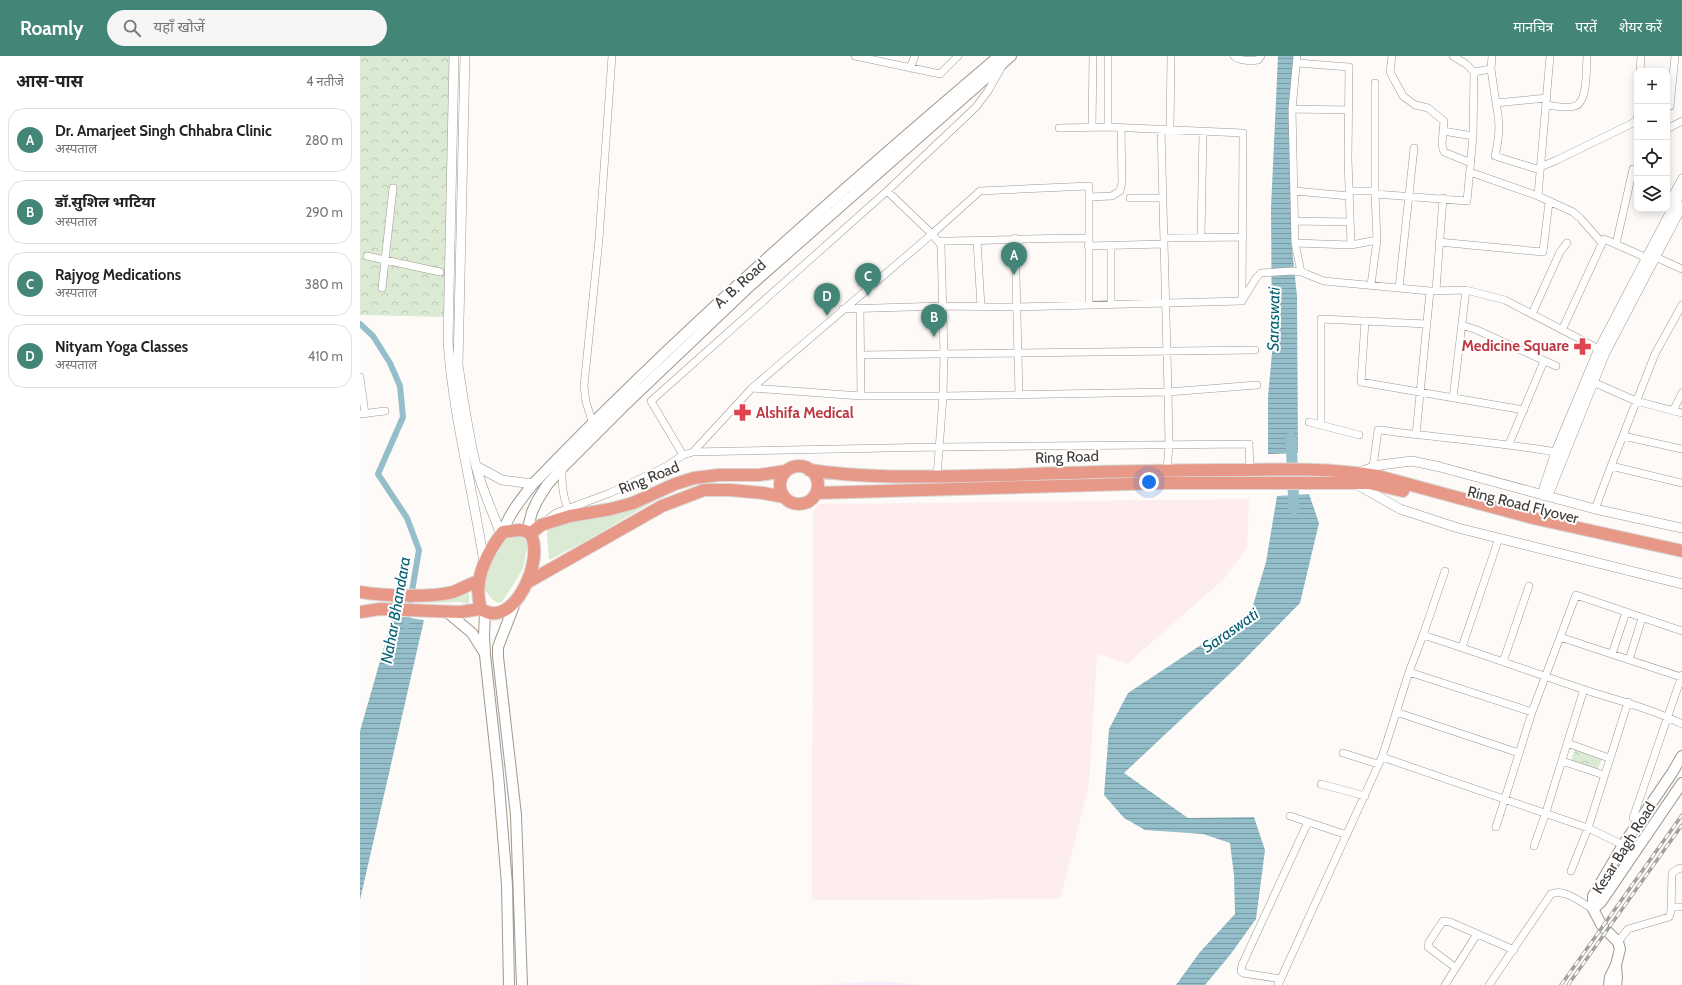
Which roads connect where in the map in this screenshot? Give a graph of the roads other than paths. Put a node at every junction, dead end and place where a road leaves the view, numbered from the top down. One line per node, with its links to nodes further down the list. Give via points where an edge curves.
1 (454, 56): 176 (street, via 448,341 453,390)
2 (465, 56): 150 (street, via 458,359)
3 (612, 56): 138 (street, via 599,239 584,386)
4 (855, 56): 20 (street)
5 (915, 56): 22 (street)
6 (956, 56): 22 (street, via 940,74)
7 (1093, 56): 34 (street)
8 (1108, 56): 35 (street)
9 (1171, 56): 40 (street)
10 (1234, 56): 11 (street, via 1254,61)
11 (1261, 56)
12 (1392, 56): 41 (street, via 1390,72 1403,96 1415,105 1428,108 1444,121)
13 (1453, 56): 25 (street)
14 (1492, 56): 24 (street)
15 (1550, 56): 27 (street)
16 (1587, 56): 27 (street, via 1584,95 1581,102 1571,107)
17 (1640, 56): 23 (street)
18 (1675, 56): 29 (street)
19 (1002, 58): 51 (street, via 988,91 976,107); 122 (main road, A. B. Road, via 750,286); 138 (main road, A. B. Road, via 905,137 746,279)
20 (882, 59): 22 (street)
21 (1297, 60): 30 (street); 31 (street, via 1349,67)
22 (910, 68)
23 (1640, 68)
24 (1491, 69): 25 (street); 28 (street)
25 (1474, 72): 43 (street)
26 (1375, 83): 53 (street)
27 (1547, 101): 28 (street); 46 (street)
28 (1496, 103): 46 (street, via 1500,135 1495,156)
29 (1670, 106)
30 (1292, 109): 31 (street); 52 (street)
31 (1349, 110): 54 (street)
32 (1634, 122): 46 (street)
33 (1682, 122): 38 (street)
34 (1092, 127): 35 (street); 36 (street)
35 (1108, 127): 37 (street)
36 (1059, 128)
37 (1121, 128): 39 (street); 56 (street, via 1120,192 1112,196)
38 (1670, 128)
39 (1161, 129): 40 (street); 59 (street)
40 (1170, 129): 42 (street)
41 (1443, 131): 43 (street); 45 (street, via 1444,152)
42 (1203, 132): 68 (street); 69 (street, via 1243,134)
43 (1474, 136): 45 (street)
44 (1414, 148): 57 (street)
45 (1471, 163): 48 (street)
46 (1540, 169): 55 (street)
47 (1633, 169): 80 (street)
48 (1470, 172): 55 (street); 60 (street, via 1467,201)
49 (1681, 184): 61 (street); 85 (street)
50 (393, 188): 86 (street)
51 (887, 191): 67 (street); 130 (street)
52 (1295, 191): 54 (street); 65 (street)
53 (1375, 193): 54 (street); 57 (street); 72 (street)
54 (1349, 194): 66 (street)
55 (1538, 196): 62 (street)
56 (1089, 197): 67 (street, via 1089,186 980,191); 71 (street)
57 (1409, 197): 60 (street); 92 (street)
58 (1130, 198): 59 (street)
59 (1163, 198): 75 (street)
60 (1442, 198): 76 (street)
61 (1670, 200)
62 (1549, 202): 76 (street, via 1543,252); 79 (street, via 1577,215)
63 (1682, 206): 64 (street)
64 (1679, 218): 85 (street)
65 (1295, 221): 66 (street); 77 (street)
66 (1350, 222): 81 (street)
67 (932, 234): 73 (street); 103 (street)
68 (1201, 237): 69 (street); 75 (street)
69 (1242, 237): 95 (street)
70 (1016, 238): 71 (street); 74 (street); 101 (street)
71 (1088, 238): 82 (street)
72 (1377, 240): 81 (street); 90 (street)
73 (938, 241): 74 (street); 99 (street, via 941,245)
74 (977, 241): 100 (street)
75 (1165, 241): 83 (street); 96 (street)
76 (1439, 242): 93 (street)
77 (1296, 243): 81 (street); 89 (street)
78 (1567, 243): 105 (street, via 1560,252)
79 (1602, 244): 80 (street, via 1604,239); 109 (street)
80 (1616, 244): 85 (street)
81 (1351, 245)
82 (1088, 246): 83 (street); 98 (street)
83 (1111, 246): 97 (street)
84 (367, 256): 86 (street)
85 (1651, 256): 87 (street); 110 (street); 119 (street)
86 (385, 260): 88 (street); 91 (street)
87 (1682, 269)
88 (440, 272)
89 (1300, 272): 90 (street, via 1324,281); 95 (street, via 1261,274)
90 (1371, 285): 92 (street)
91 (382, 288)
92 (1399, 288): 93 (street)
93 (1433, 290): 94 (street); 107 (street)
94 (1466, 290): 105 (street, via 1505,300); 108 (street)
95 (1242, 301): 96 (street)
96 (1166, 303): 97 (street); 112 (street)
97 (1110, 304): 98 (street)
98 (1090, 305): 101 (street)
99 (942, 306): 100 (street); 104 (street); 114 (street)
100 (981, 306): 101 (street)
101 (1016, 307): 113 (street)
102 (1681, 308): 131 (street, via 1655,354)
103 (843, 309): 104 (street); 121 (street)
104 (860, 309): 115 (street)
105 (1532, 314): 109 (street)
106 (1365, 321): 107 (street); 124 (street, via 1361,382); 139 (street, via 1321,319)
107 (1427, 324): 124 (street)
108 (1462, 325): 116 (street); 129 (street)
109 (1562, 330): 110 (street)
110 (1598, 349): 148 (street)
111 (1255, 350): 112 (street)
112 (1167, 352): 113 (street); 123 (street)
113 (1018, 353): 114 (street); 126 (street)
114 (944, 354): 115 (street); 128 (street)
115 (861, 355): 127 (street)
116 (1544, 361): 117 (street); 132 (street)
117 (1556, 366)
118 (360, 377): 136 (street)
119 (1593, 382): 131 (street); 164 (street, via 1550,490)
120 (1257, 386): 123 (street)
121 (752, 388): 127 (street); 147 (street)
122 (642, 389): 130 (street); 153 (main road, A. B. Road)
123 (1168, 392): 126 (street); 144 (street)
124 (1421, 392): 129 (street); 141 (street)
125 (1682, 393): 134 (street)
126 (1019, 395): 128 (street)
127 (861, 396): 128 (street)
128 (943, 396): 145 (street)
129 (1452, 398): 132 (street)
130 (651, 401): 149 (street)
131 (1636, 401): 134 (street); 142 (street)
132 (1524, 410): 143 (street)
133 (386, 411): 136 (street)
134 (1673, 411): 135 (street)
135 (1682, 413)
136 (363, 414)
137 (1309, 422): 139 (street)
138 (593, 424): 162 (main road, A. B. Road)
139 (1321, 424): 140 (street)
140 (1359, 435)
141 (1416, 435): 143 (street); 152 (street, via 1378,430)
142 (1623, 436): 146 (street); 151 (street)
143 (1510, 444): 148 (street)
144 (1169, 446): 145 (street); 155 (street); 156 (street, via 1249,444)
145 (938, 447): 147 (street); 158 (street)
146 (1682, 449)
147 (693, 452): 149 (street)
148 (1556, 452): 164 (street, via 1544,488)
149 (683, 455): 166 (street, via 667,466 610,493)
150 (476, 466): 162 (street, via 502,480); 171 (street, via 488,505)
151 (1611, 466): 161 (street); 167 (street)
152 (1374, 467): 160 (street); 164 (street, via 1412,461 1440,466)
153 (562, 468): 166 (street, via 562,490); 170 (main road, A. B. Road, via 537,501 532,512)
154 (809, 470): 157 (highway, via 797,466); 158 (highway, Ring Road, via 844,475); 163 (highway, via 817,483)
155 (1167, 470): 156 (highway, Ring Road); 158 (highway, Ring Road)
156 (1250, 470): 159 (highway, Ring Road, via 1311,469)
157 (786, 471): 165 (highway, via 780,484); 168 (highway, Ring Road, via 694,478 633,503 570,516)
158 (936, 477)
159 (1326, 477): 160 (highway, Ring Road Flyover); 163 (highway, via 1310,482 1270,484 1163,483)
160 (1356, 478): 172 (street, via 1400,509 1458,528); 173 (highway, Ring Road Flyover)
161 (1682, 483)
162 (533, 484): 171 (main road, A. B. Road, via 520,500)
163 (816, 493): 165 (highway, via 809,501 799,504)
164 (1544, 496): 167 (street)
165 (784, 497): 179 (highway, via 730,490 704,490 662,506)
166 (568, 508): 168 (street, via 556,513)
167 (1595, 510): 169 (street)
168 (541, 525): 170 (highway, Ring Road)
169 (1682, 528)
170 (529, 533): 171 (highway, via 519,530); 179 (highway, via 534,545)
171 (502, 534): 176 (highway, via 490,549)
172 (1500, 538): 180 (street); 192 (street)
173 (1640, 546): 174 (highway, Ring Road Flyover); 175 (highway, Ring Road Flyover)
174 (1682, 551)
175 (1682, 559)
176 (484, 563): 178 (highway)
177 (1445, 571): 190 (street)
178 (478, 581): 182 (highway, via 454,592 434,595); 184 (highway, via 479,601)
179 (528, 582): 183 (highway)
180 (1682, 584)
181 (1529, 586): 196 (street)
182 (360, 592)
183 (515, 603): 184 (highway, via 498,612); 240 (main road, via 498,647 498,657 516,815)
184 (483, 610): 186 (highway); 194 (main road)
185 (360, 612): 186 (highway, via 380,609)
186 (447, 612): 194 (main road, via 472,633)
187 (1626, 612): 188 (street); 191 (street, via 1576,595); 193 (street)
188 (1642, 618): 189 (street); 195 (street)
189 (1682, 631)
190 (1423, 635): 192 (street); 197 (street)
191 (1560, 637): 193 (street); 198 (street)
192 (1462, 648): 196 (street)
193 (1612, 654): 195 (street)
194 (486, 655): 239 (main road, via 508,884)
195 (1629, 660): 199 (street)
196 (1503, 662): 198 (street)
197 (1409, 672): 202 (street); 203 (street)
198 (1546, 676): 200 (street); 203 (street)
199 (1682, 676): 204 (street)
200 (1584, 689): 201 (street); 206 (street)
201 (1628, 702): 204 (street); 211 (street)
202 (1396, 712): 208 (street); 209 (street)
203 (1532, 712): 208 (street)
204 (1668, 717): 205 (street); 221 (street)
205 (1682, 724)
206 (1567, 743): 211 (street); 212 (street)
207 (1343, 753): 213 (street)
208 (1518, 753): 218 (street)
209 (1382, 756): 213 (street); 218 (street)
210 (1682, 756): 226 (main road, Kesar Bagh Road)
211 (1609, 758): 214 (street)
212 (1562, 761): 214 (street); 219 (street)
213 (1378, 764): 217 (street)
214 (1604, 774): 224 (street)
215 (1682, 783): 232 (main road, via 1601,902)
216 (1321, 784): 217 (street)
217 (1365, 796): 225 (street)
218 (1506, 800): 219 (street); 223 (street)
219 (1546, 812): 224 (street); 227 (street)
220 (1290, 816): 222 (street)
221 (1633, 818)
222 (1308, 822): 225 (street); 238 (street, via 1241,968 1241,971 1248,975)
223 (1496, 827)
224 (1588, 828): 226 (street); 229 (street)
225 (1347, 835): 238 (street)
226 (1623, 845): 232 (main road, Kesar Bagh Road, via 1593,896)
227 (1534, 846)
228 (1682, 868): 230 (street, via 1672,873)
229 (1571, 871)
230 (1671, 907): 231 (street); 234 (street, via 1667,919 1628,930)
231 (1682, 907)
232 (1593, 909): 234 (main road, Kesar Bagh Road, via 1602,926); 235 (street, via 1561,892 1551,894)
233 (1477, 934): 235 (street); 237 (street); 237 (street, via 1446,920 1429,942 1430,948)
234 (1618, 942): 236 (main road, via 1620,952)
235 (1514, 950): 242 (street)
236 (1616, 966): 243 (main road); 244 (main road)
237 (1456, 968): 241 (street)
238 (1280, 982)
239 (509, 985)
240 (522, 985)
241 (1445, 985)
242 (1489, 985)
243 (1608, 985)
244 (1616, 985)

